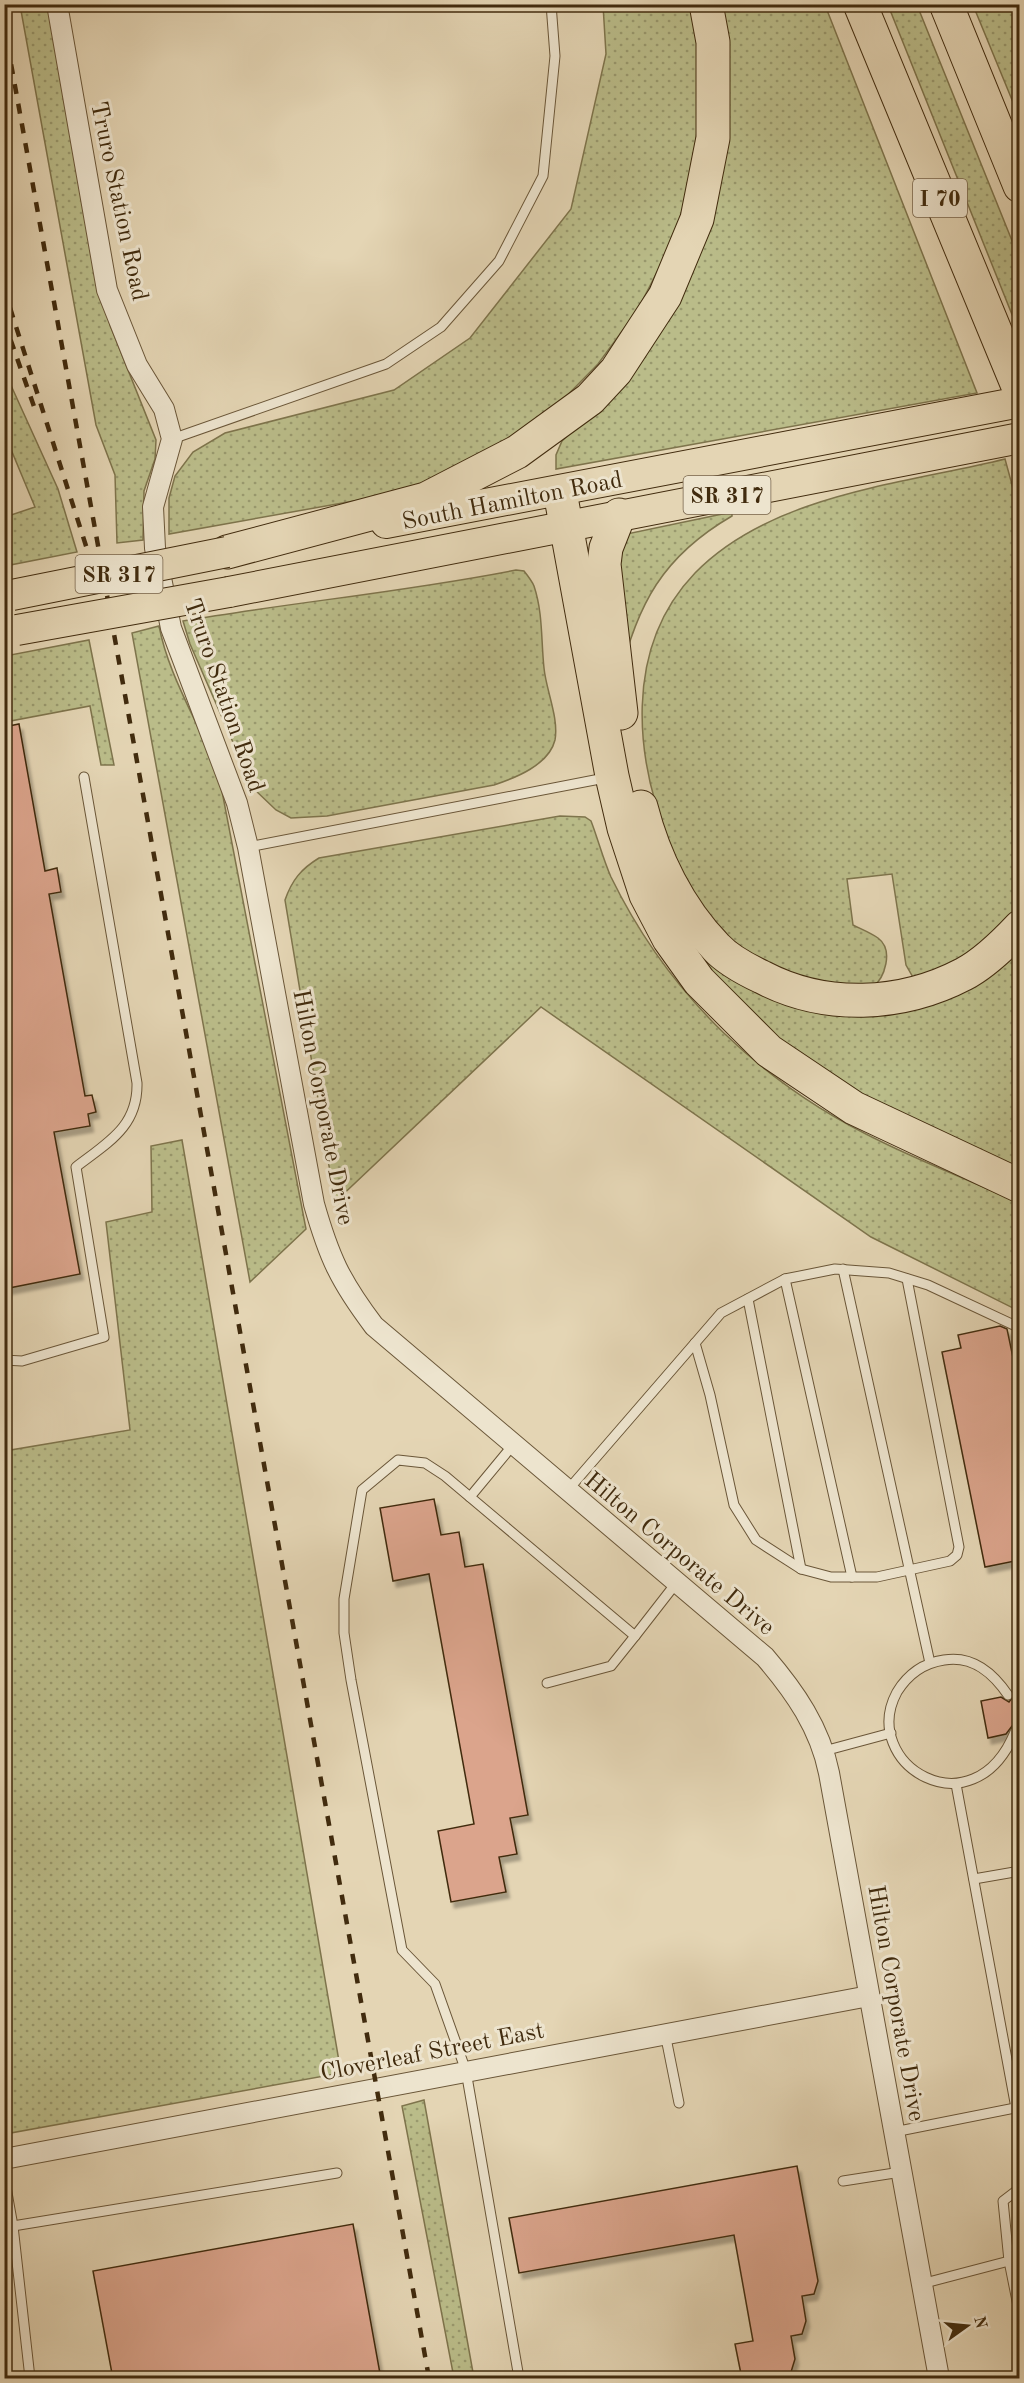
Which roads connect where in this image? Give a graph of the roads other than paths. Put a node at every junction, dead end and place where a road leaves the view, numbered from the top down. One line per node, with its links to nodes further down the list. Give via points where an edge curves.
1 (57, 4): 10 (street, Truro Station Road, via 107,290 137,365 164,409)
2 (551, 4): 10 (lane, via 555,56 543,176 499,261 441,327 386,364)
3 (706, 4): 14 (highway, via 713,42 713,138 699,209 665,296 616,371 590,399 517,452 426,499)
4 (860, 4): 7 (highway, I 70)
5 (946, 4): 6 (highway)
6 (1020, 186)
7 (1020, 391)
8 (1020, 402): 11 (main road, South Hamilton Road / SR 317)
9 (1020, 438): 12 (main road, South Hamilton Road / SR 317)
10 (172, 439): 19 (street, Truro Station Road, via 153,507 162,589 171,628 237,803)
11 (560, 492): 13 (highway); 14 (main road, South Hamilton Road / SR 317)
12 (619, 515): 13 (main road, South Hamilton Road / SR 317); 20 (highway, via 604,564 623,731 648,834 672,887 717,949 785,989 829,1000 877,1001 965,974)
13 (566, 526): 16 (main road, South Hamilton Road / SR 317, bridge); 17 (highway)
14 (227, 552): 15 (main road, South Hamilton Road / SR 317, bridge)
15 (8, 596)
16 (11, 631)
17 (612, 776): 19 (lane); 21 (highway, via 646,895 669,939 699,981 769,1051 854,1108)
18 (84, 777): 28 (lane, via 138,1099 123,1132 76,1167 104,1337 22,1362)
19 (248, 847): 29 (street, Hilton Corporate Drive, via 314,1204 326,1248 345,1287 374,1326)
20 (1020, 927)
21 (1020, 1186)
22 (843, 1269): 23 (lane); 24 (lane, via 890,1273); 33 (lane)
23 (785, 1279): 25 (lane); 34 (lane)
24 (908, 1279): 26 (lane); 33 (lane, via 959,1547 950,1561)
25 (748, 1299): 27 (lane, via 721,1313); 32 (lane)
26 (1020, 1328)
27 (695, 1343): 30 (lane); 32 (lane, via 734,1505 756,1540)
28 (4, 1360)
29 (513, 1445): 30 (street, Hilton Corporate Drive); 31 (lane)
30 (567, 1491): 35 (street, Hilton Corporate Drive)
31 (470, 1497): 36 (lane); 48 (lane, via 425,1463 398,1460 362,1490 344,1599 351,1680 402,1950 435,1984)
32 (801, 1569): 34 (lane, via 831,1577)
33 (910, 1570): 34 (lane); 37 (lane)
34 (852, 1577)
35 (677, 1582): 36 (lane); 42 (street, Hilton Corporate Drive, via 778,1673 804,1709)
36 (635, 1636): 38 (lane, via 611,1666)
37 (930, 1663): 39 (lane, via 948,1659 982,1666 996,1677); 41 (lane, via 902,1683 890,1716)
38 (547, 1683)
39 (1008, 1695)
40 (1015, 1732): 43 (lane, via 1002,1759 989,1772)
41 (891, 1733): 42 (lane); 43 (lane, via 907,1765 938,1783)
42 (824, 1751): 46 (street, Hilton Corporate Drive)
43 (956, 1784): 45 (lane)
44 (1020, 1871): 45 (lane)
45 (974, 1880): 50 (lane)
46 (869, 1996): 47 (street, Cloverleaf Street East); 51 (street, Hilton Corporate Drive)
47 (665, 2033): 48 (street, Cloverleaf Street East); 49 (lane)
48 (466, 2071): 52 (street, Cloverleaf Street East); 64 (lane)
49 (679, 2103)
50 (1018, 2108): 51 (lane)
51 (894, 2132): 53 (street, Hilton Corporate Drive)
52 (4, 2159)
53 (901, 2172): 56 (lane); 61 (street, Hilton Corporate Drive)
54 (337, 2173): 58 (lane)
55 (4, 2176): 58 (lane)
56 (843, 2181)
57 (1020, 2188): 60 (lane, via 1003,2201)
58 (13, 2226): 63 (lane)
59 (1020, 2260): 60 (lane)
60 (1009, 2261): 61 (lane); 62 (lane)
61 (921, 2284): 65 (street, Hilton Corporate Drive)
62 (1020, 2316)
63 (30, 2379)
64 (519, 2379)
65 (939, 2379)

